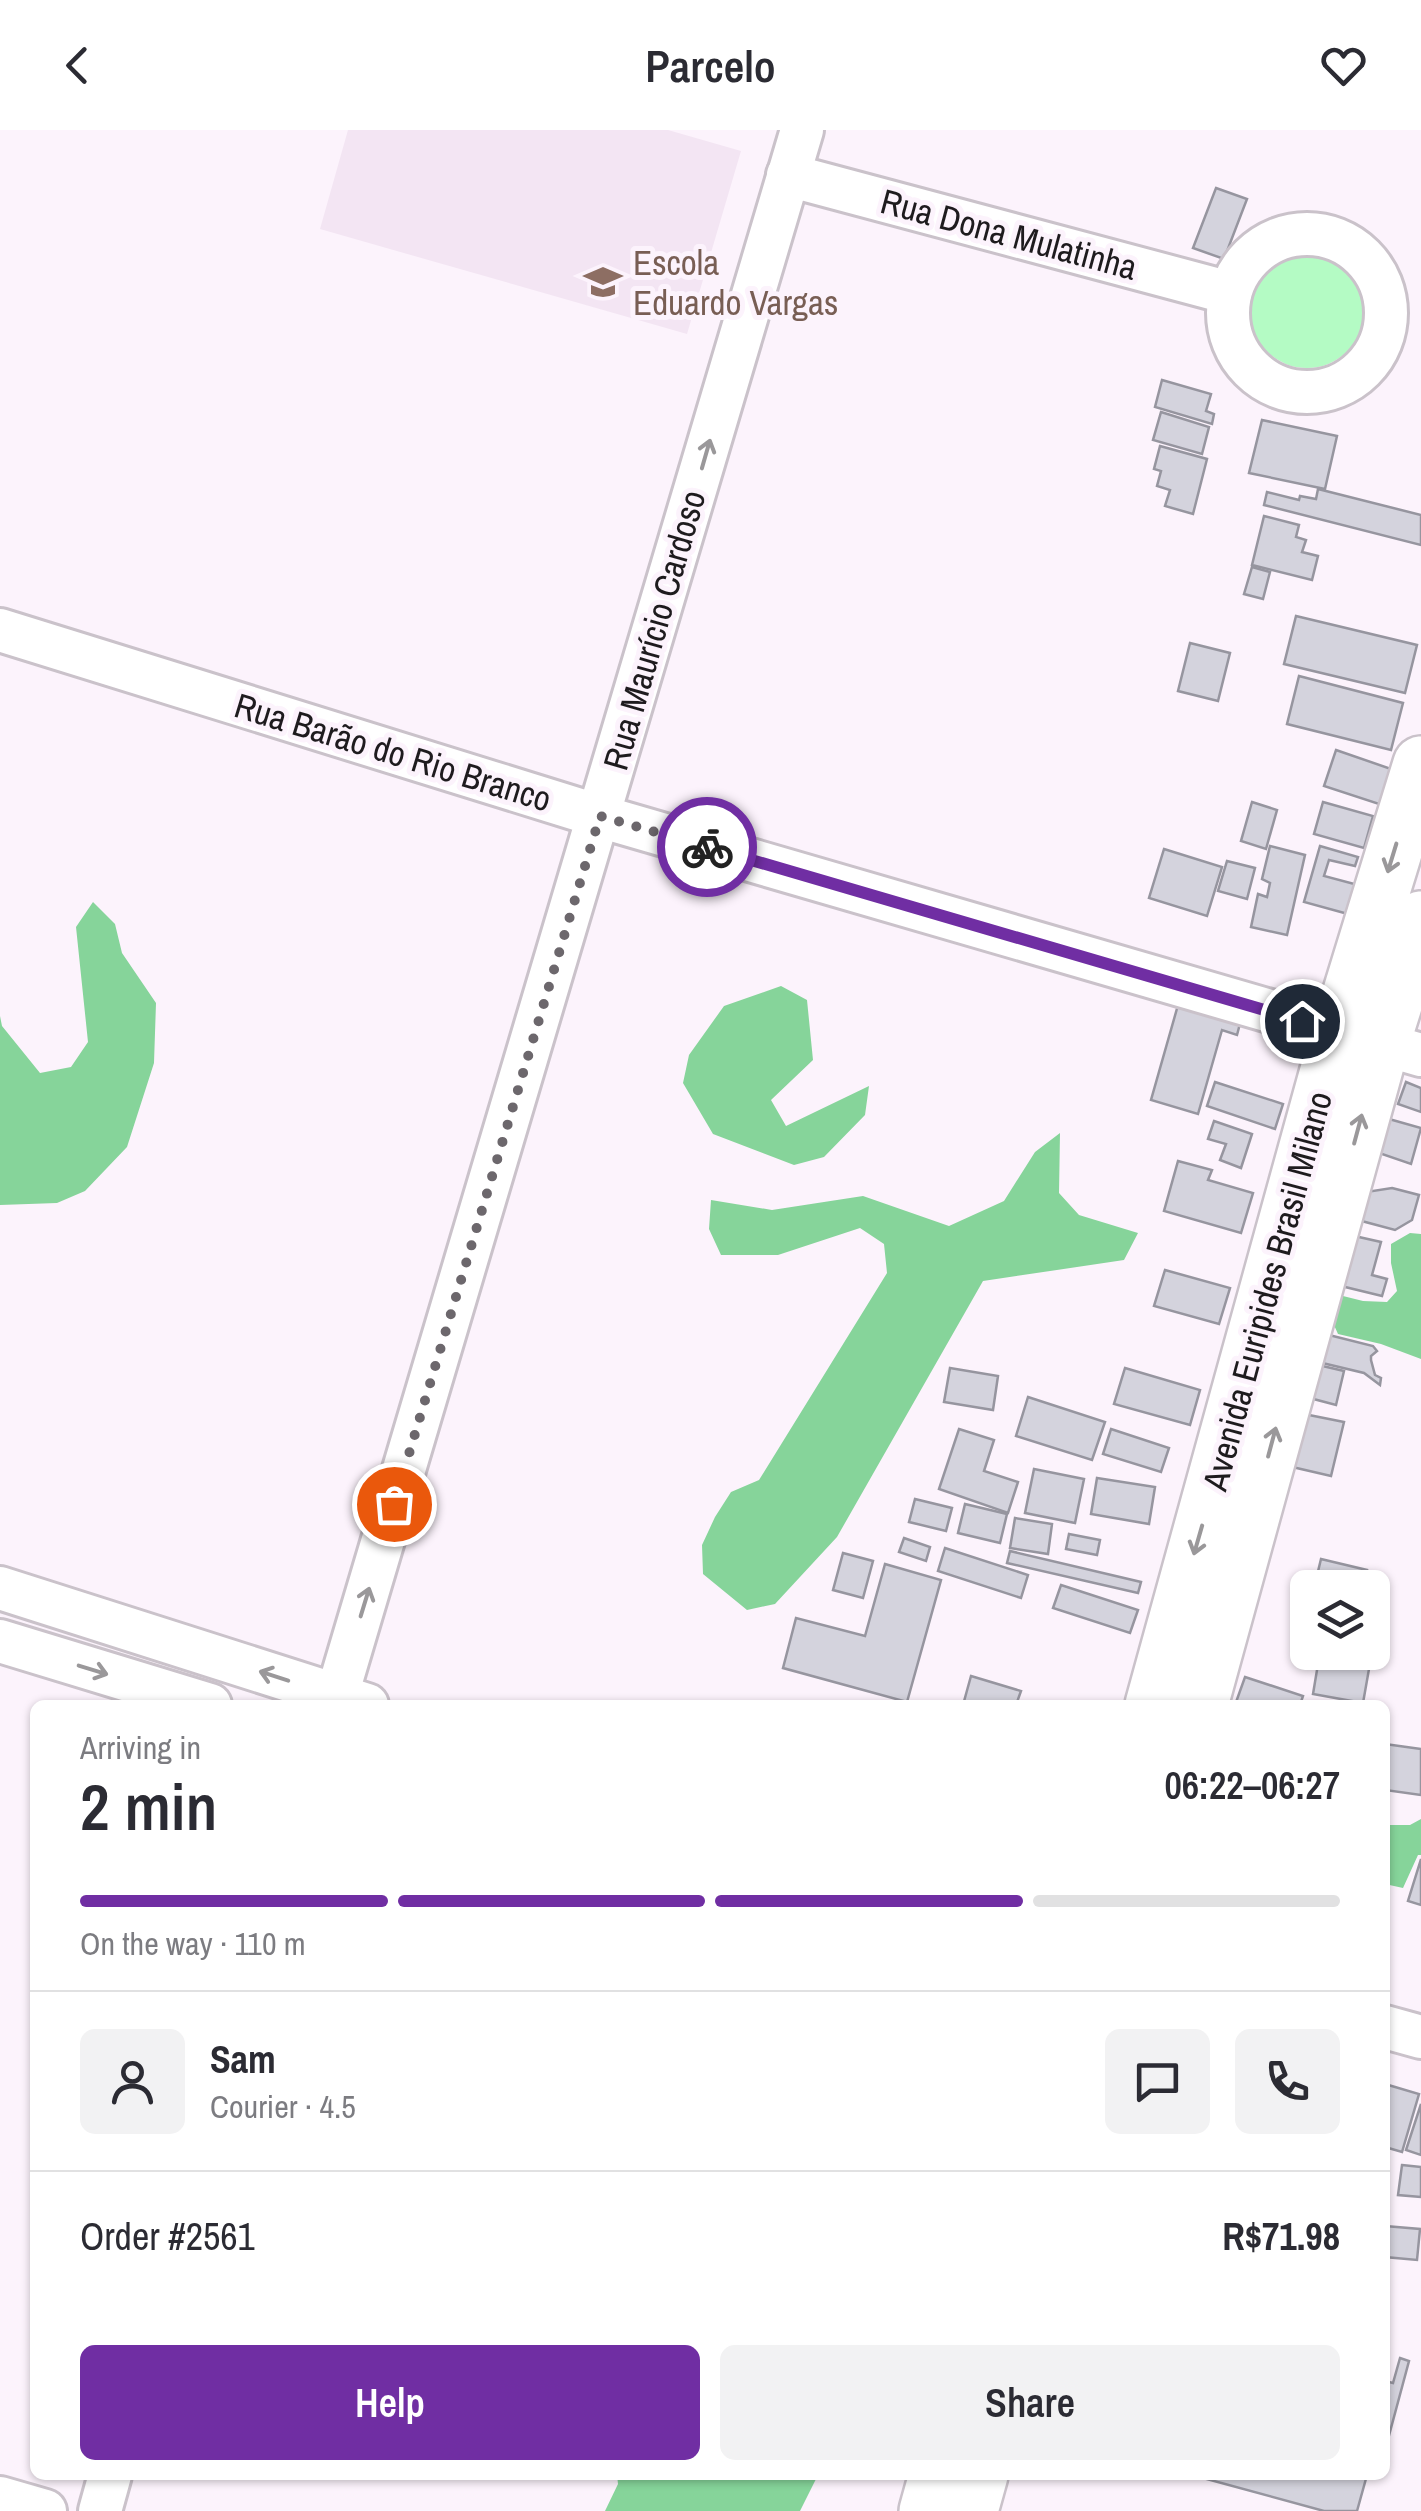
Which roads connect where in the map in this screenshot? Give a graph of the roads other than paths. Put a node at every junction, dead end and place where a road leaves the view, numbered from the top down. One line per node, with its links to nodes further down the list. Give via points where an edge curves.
1 (802, 130): 2 (street, Rua Maurício Cardoso)
2 (788, 175): 3 (street, Rua Dona Mulatinha); 6 (street, Rua Maurício Cardoso, one-way to 2)
3 (1230, 293)
4 (0, 630): 6 (street, Rua Barão do Rio Branco)
5 (1421, 764): 8 (main road, Avenida Euripides Brasil Milano, one-way to 8)
6 (600, 816): 8 (street, Rua Barão do Rio Branco); 14 (street, Rua Maurício Cardoso, one-way to 6)
7 (1421, 919): 8 (main road, Avenida Euripides Brasil Milano)
8 (1381, 1043): 9 (main road, Avenida Euripides Brasil Milano)
9 (1236, 1488): 15 (main road, Avenida Euripides Brasil Milano, one-way to 15); 16 (main road, Avenida Euripides Brasil Milano)
10 (0, 1588): 13 (street, one-way to 10)
11 (0, 1641): 12 (street, one-way to 12)
12 (194, 1700)
13 (340, 1700)
14 (347, 1700)
15 (1155, 1700)
16 (1201, 1700)
17 (1390, 2029): 18 (street)
18 (1421, 2038)
19 (109, 2480): 24 (street)
20 (936, 2480): 25 (main road)
21 (979, 2480): 26 (main road)
22 (0, 2498): 23 (street)
23 (44, 2511)
24 (100, 2511)
25 (927, 2511)
26 (970, 2511)

